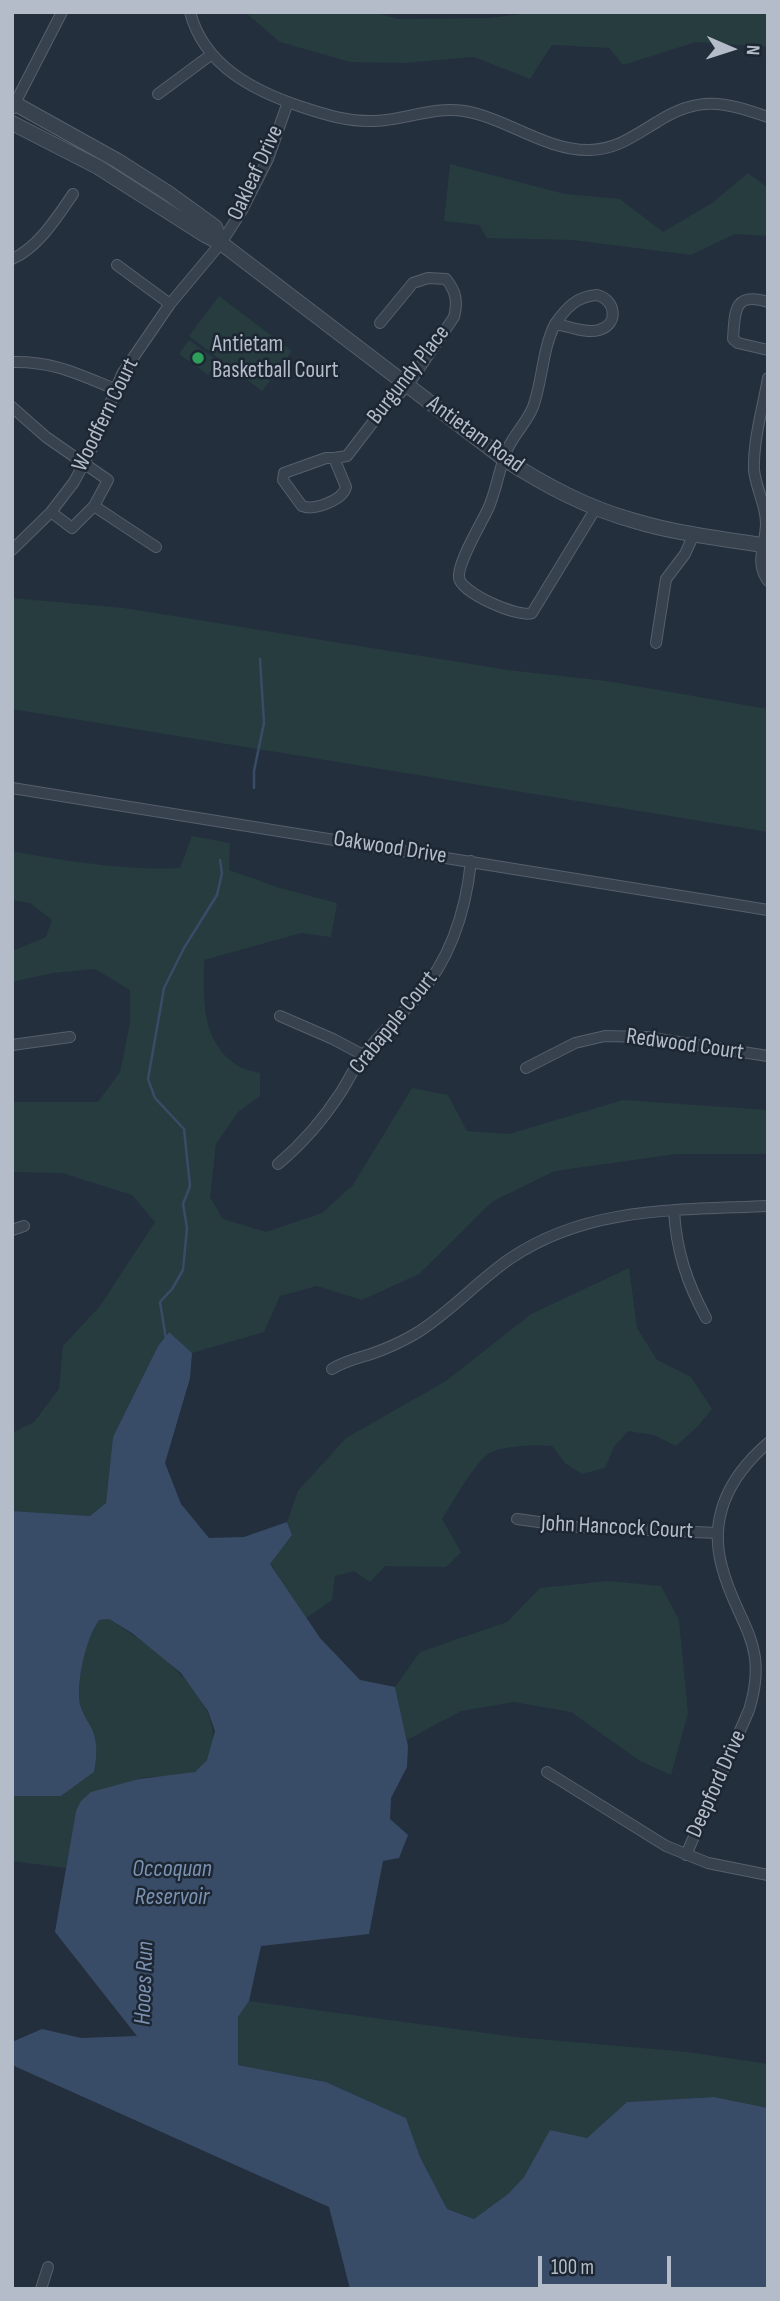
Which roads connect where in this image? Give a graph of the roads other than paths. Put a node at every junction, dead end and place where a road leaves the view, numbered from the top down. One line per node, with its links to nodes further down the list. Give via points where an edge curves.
1 (62, 12): 6 (street)
2 (190, 12): 3 (street)
3 (212, 54): 4 (street); 5 (street, via 247,84)
4 (158, 94)
5 (288, 102): 7 (street, via 362,121 436,110 467,111 560,146 588,150 630,140 673,113 701,104 730,104); 10 (street, Oakleaf Drive, via 257,184)
6 (13, 105): 10 (street, Antietam Road, via 168,193 215,227)
7 (768, 117)
8 (12, 122): 10 (street, Antietam Road, via 95,165)
9 (73, 194): 11 (street, via 41,235)
10 (221, 243): 14 (street, Woodfern Court); 20 (street, Antietam Road)
11 (12, 259)
12 (117, 265): 14 (street)
13 (768, 302): 17 (street, via 745,299 740,303 733,339)
14 (170, 304): 21 (street, Woodfern Court)
15 (380, 323): 20 (street, Burgundy Place, via 414,283 446,279 454,291 454,317)
16 (555, 324): 16 (street, via 580,298 597,295 612,306 608,325 597,331); 24 (street, via 533,406)
17 (768, 350)
18 (12, 362): 21 (street, via 61,366)
19 (768, 378): 30 (street, via 754,462 765,514)
20 (408, 385): 23 (street, Burgundy Place, via 347,456); 24 (street, Antietam Road)
21 (115, 389): 25 (street, Woodfern Court)
22 (12, 407): 25 (street)
23 (334, 458): 23 (street, Burgundy Place, via 346,487 344,495 313,508 302,506 283,480 284,473)
24 (504, 458): 27 (street, Antietam Road); 27 (street, via 490,505 460,569 460,580 469,592 520,615 532,613)
25 (84, 464): 26 (street, via 108,480); 28 (street, Woodfern Court)
26 (94, 506): 28 (street, via 72,528); 31 (street)
27 (596, 508): 29 (street, Antietam Road, via 635,522)
28 (51, 512): 32 (street, Woodfern Court)
29 (694, 534): 30 (street, Antietam Road); 34 (street, via 666,579)
30 (765, 545): 33 (street, via 761,566)
31 (156, 547)
32 (13, 548)
33 (768, 581)
34 (656, 643)
35 (12, 788): 36 (street, Oakwood Drive)
36 (471, 860): 37 (street, Oakwood Drive); 41 (street, Crabapple Court, via 459,924 439,967)
37 (768, 910)
38 (280, 1016): 41 (street)
39 (69, 1037): 40 (street)
40 (12, 1045)
41 (363, 1055): 44 (street, Crabapple Court, via 328,1112)
42 (768, 1056): 43 (street, Redwood Court, via 646,1037 605,1036 565,1047)
43 (526, 1068)
44 (278, 1164)
45 (768, 1206): 46 (street)
46 (674, 1210): 49 (street, via 686,1276); 50 (street, via 598,1219 553,1235 502,1264 415,1334)
47 (24, 1226): 48 (street)
48 (12, 1230)
49 (706, 1318)
50 (332, 1369)
51 (768, 1443): 53 (street, Deepford Drive, via 748,1460 731,1486)
52 (517, 1520): 53 (street, John Hancock Court)
53 (718, 1533): 55 (street, Deepford Drive, via 722,1567 753,1644 756,1681 749,1710)
54 (547, 1772): 55 (street)
55 (686, 1855): 56 (street)
56 (768, 1875)
57 (48, 2267): 58 (street)
58 (41, 2289)

